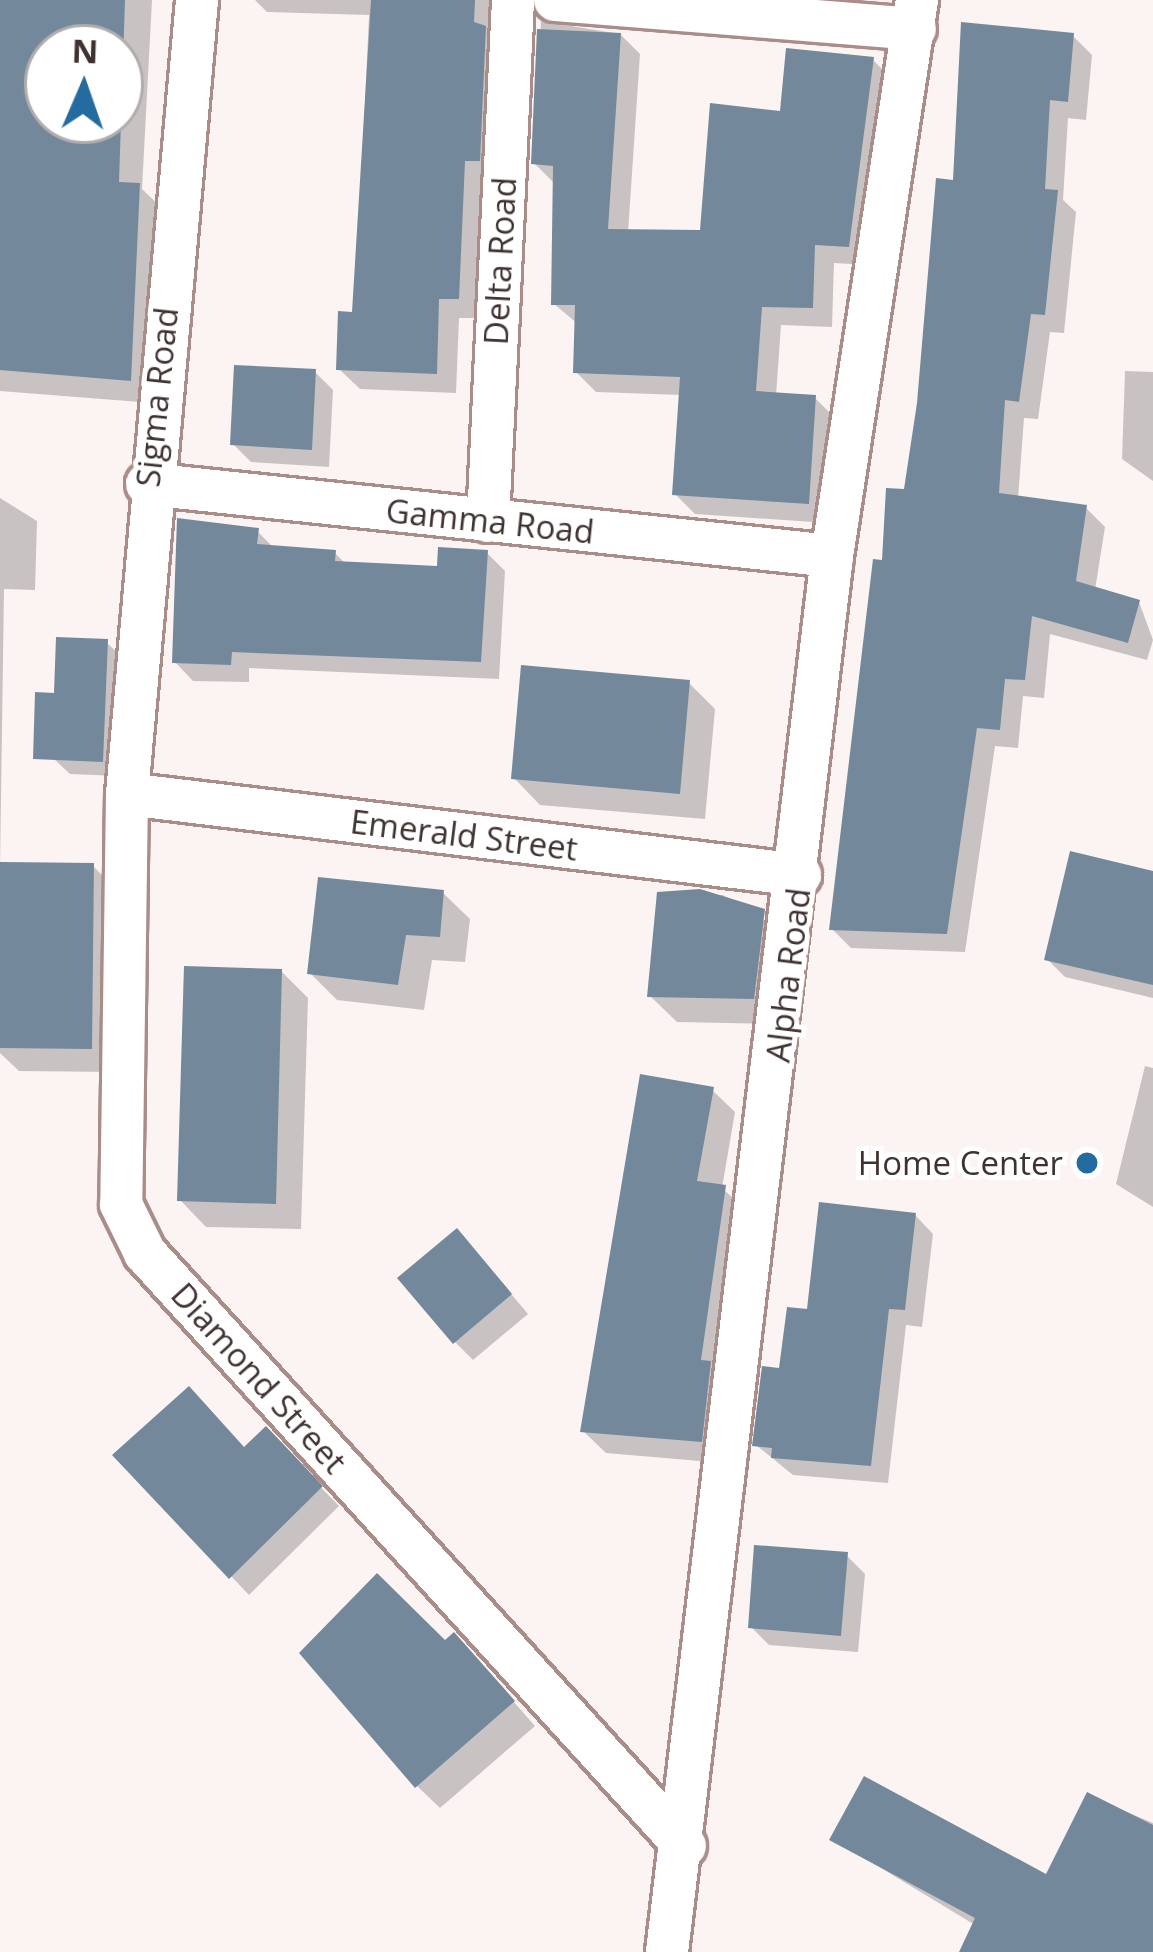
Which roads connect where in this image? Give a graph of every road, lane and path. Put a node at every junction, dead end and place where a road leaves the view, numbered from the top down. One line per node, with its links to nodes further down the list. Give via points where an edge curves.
1 (197, 0): 5 (street, Sigma Road)
2 (513, 0): 6 (street, Delta Road)
3 (555, 0): 4 (street)
4 (916, 14): 7 (street, Alpha Road)
5 (147, 484): 6 (street, Gamma Road); 8 (street, Sigma Road)
6 (488, 521): 7 (street, Gamma Road)
7 (832, 556): 9 (street, Alpha Road)
8 (127, 794): 9 (street, Emerald Street); 10 (street, Diamond Street, via 122,1204 145,1253)
9 (800, 875): 10 (street, Alpha Road)
10 (685, 1846): 11 (street, Alpha Road)
11 (667, 1952)

